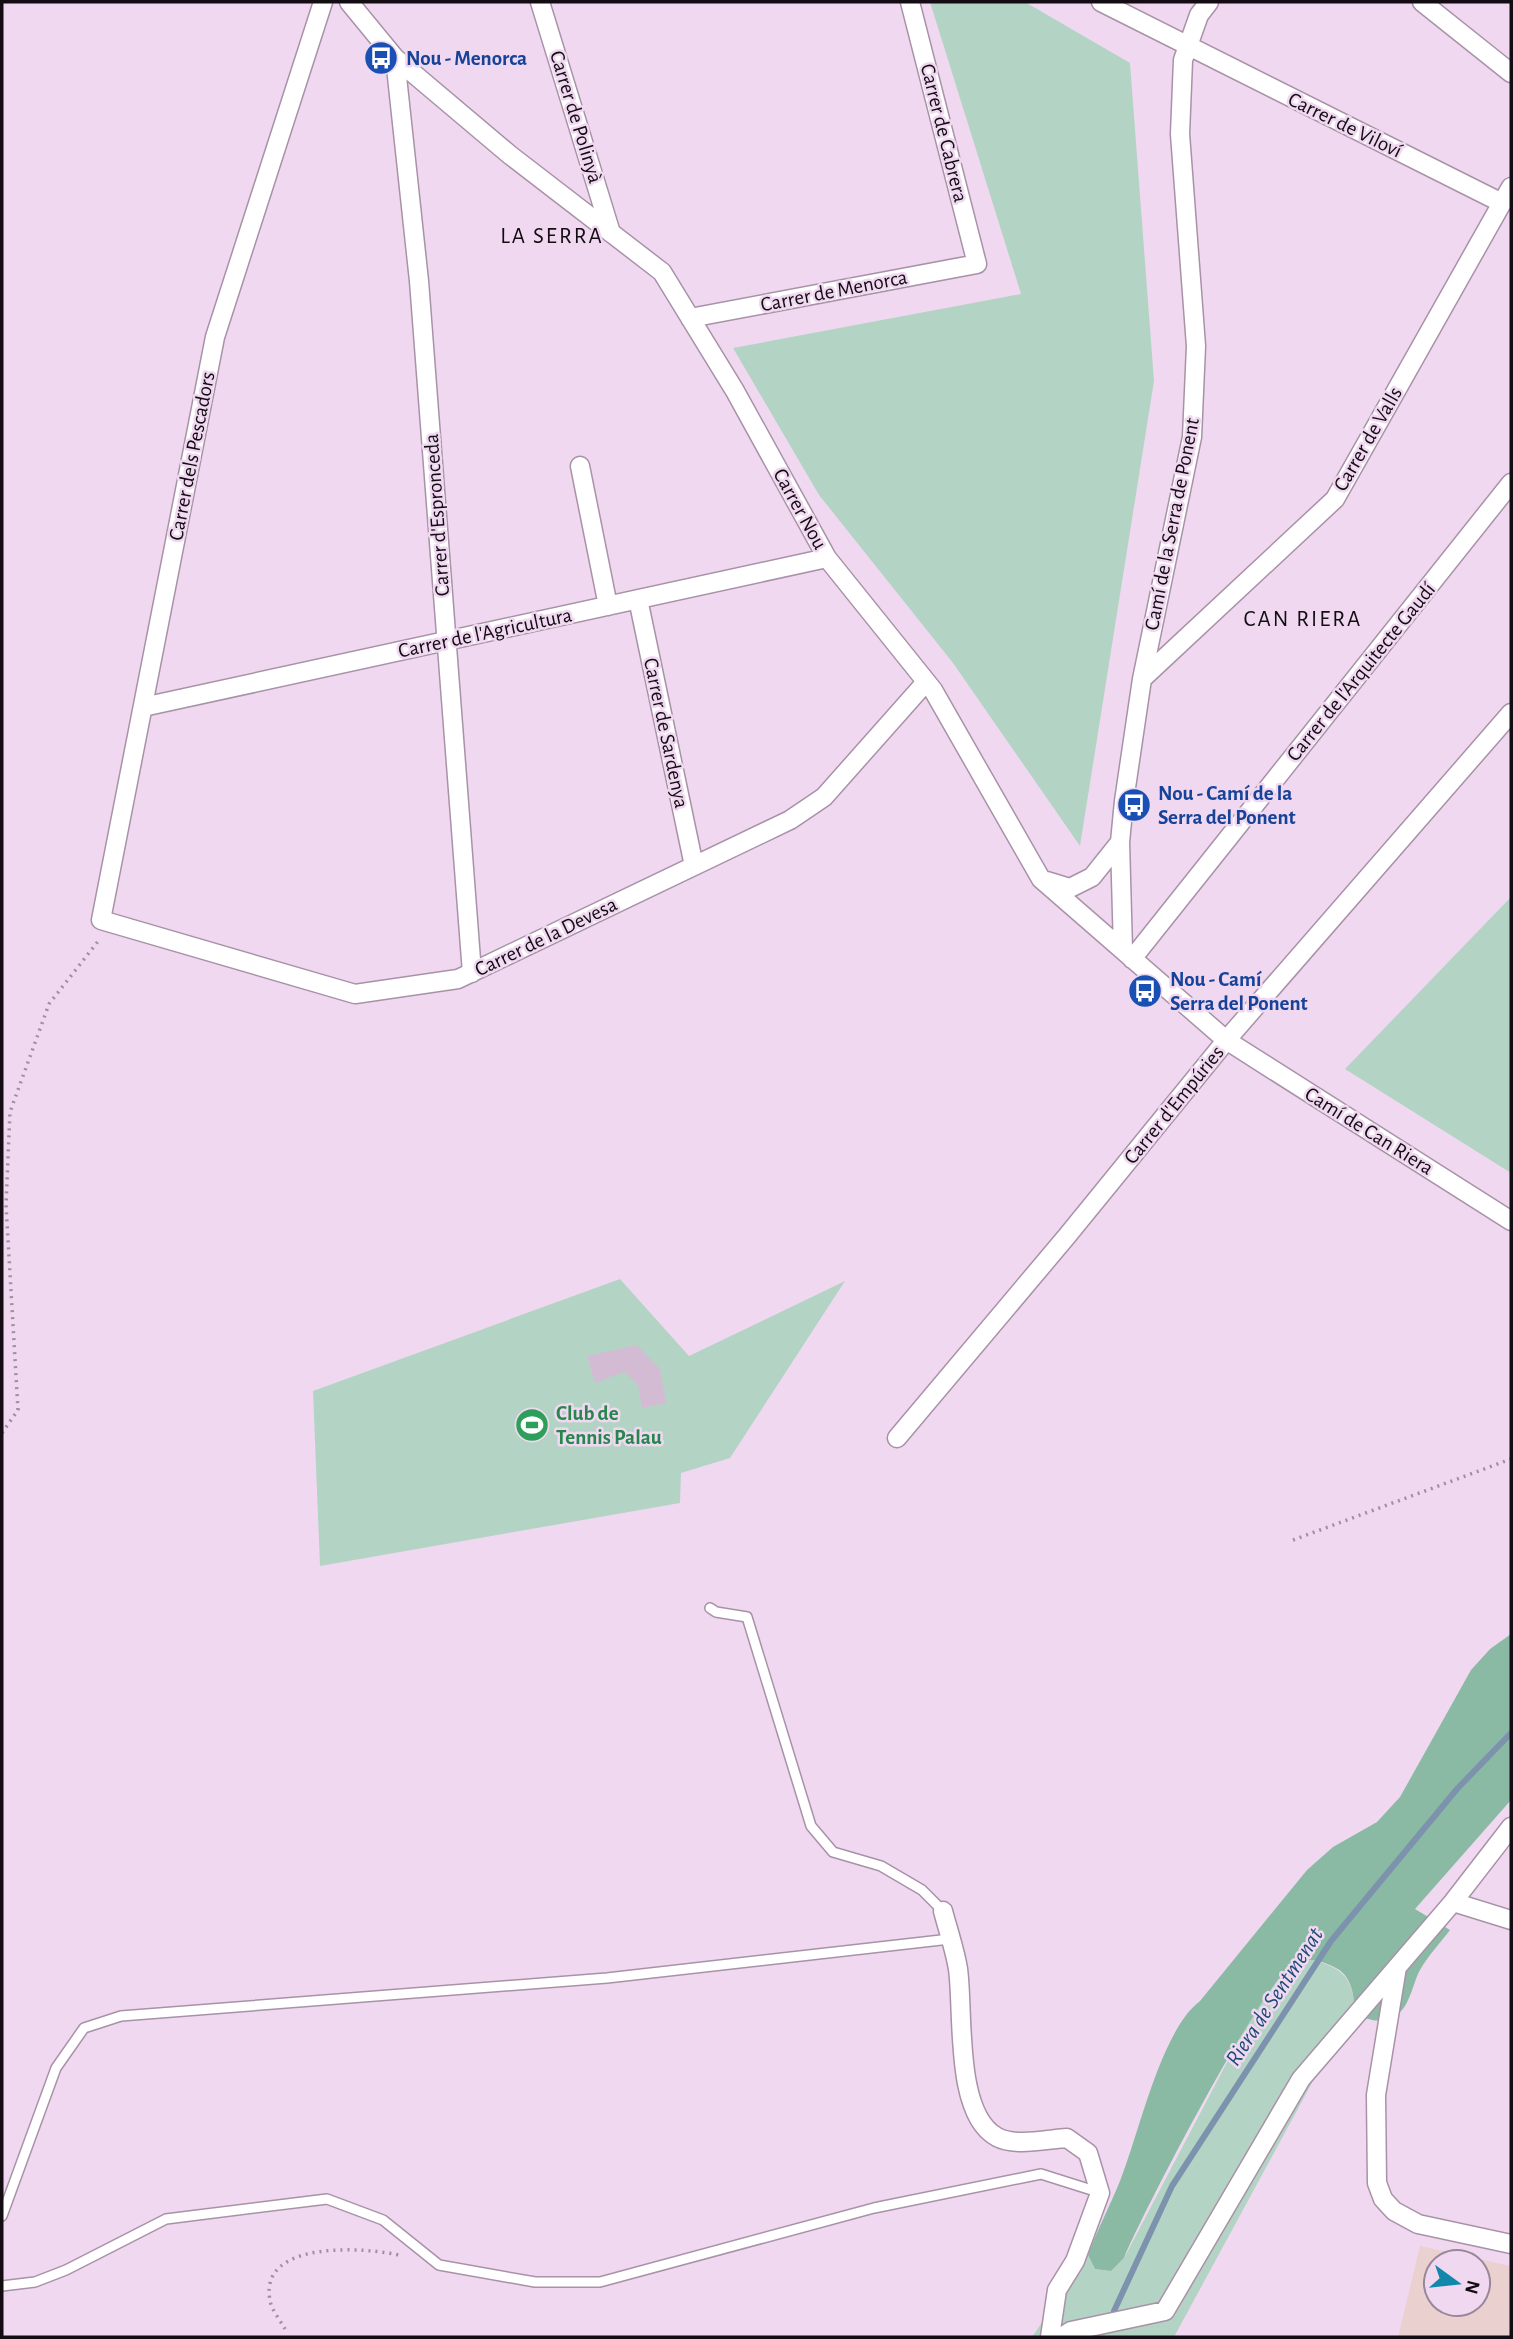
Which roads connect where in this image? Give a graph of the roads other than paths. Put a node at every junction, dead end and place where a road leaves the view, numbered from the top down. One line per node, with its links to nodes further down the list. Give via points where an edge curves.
1 (323, 2): 23 (street, Carrer dels Pescadors, via 215,337)
2 (349, 2): 9 (street, Carrer Nou)
3 (540, 2): 12 (street, Carrer de Polinyà)
4 (910, 2): 13 (street, Carrer de Cabrera)
5 (1101, 2): 8 (street, Carrer de Viloví)
6 (1209, 2): 8 (street, Camí de la Serra de Ponent, via 1199,15)
7 (1422, 2): 10 (street)
8 (1188, 47): 11 (street, Carrer de Viloví); 21 (street, Camí de la Serra de Ponent, via 1183,60 1180,134 1196,346 1192,437)
9 (395, 58): 12 (street, Carrer Nou); 20 (street, Carrer d'Espronceda, via 419,281)
10 (1511, 74)
11 (1507, 195): 21 (street, Carrer de Valls, via 1335,499)
12 (611, 233): 14 (street, Carrer Nou, via 662,272)
13 (977, 264): 14 (street, Carrer de Menorca)
14 (690, 318): 17 (street, Carrer Nou)
15 (580, 466): 19 (street)
16 (1511, 483): 29 (street, Carrer de l'Arquitecte Gaudí)
17 (827, 558): 18 (street, Carrer de l'Agricultura); 22 (street, Carrer Nou)
18 (638, 599): 19 (street, Carrer de l'Agricultura); 26 (street, Carrer de Sardenya)
19 (608, 606): 20 (street, Carrer de l'Agricultura)
20 (446, 641): 23 (street, Carrer de l'Agricultura); 30 (street, Carrer d'Espronceda)
21 (1142, 679): 25 (street, Camí de la Serra de Ponent)
22 (926, 682): 26 (street, Carrer de la Devesa, via 824,797 790,820); 27 (street, Carrer Nou)
23 (143, 707): 28 (street, Carrer dels Pescadors)
24 (1511, 713): 31 (street, Carrer d'Empúries)
25 (1120, 842): 27 (street, via 1092,877 1070,888); 29 (street, Camí de la Serra de Ponent)
26 (694, 866): 30 (street, Carrer de la Devesa)
27 (1041, 879): 29 (street, Carrer Nou)
28 (105, 921): 30 (street, Carrer de la Devesa, via 355,994)
29 (1128, 955): 31 (street, Carrer Nou)
30 (472, 973)
31 (1226, 1040): 32 (street, Camí de Can Riera); 33 (street, Carrer d'Empúries)
32 (1511, 1221)
33 (897, 1438)
34 (710, 1608): 37 (lane, via 747,1617 811,1826 833,1852 881,1866 922,1889)
35 (1511, 1827): 36 (street)
36 (1453, 1902): 38 (street); 40 (street)
37 (943, 1911): 39 (street)
38 (1511, 1920)
39 (950, 1940): 41 (street, via 958,1967 970,2099 985,2126 998,2138 1067,2138 1088,2153); 42 (lane, via 607,1978 121,2016 84,2028 56,2068)
40 (1398, 1967): 43 (street, via 1376,2095 1377,2183 1383,2199 1418,2224); 46 (street, via 1301,2079 1165,2311)
41 (1100, 2193): 44 (lane, via 1041,2174 874,2208 600,2282 535,2282 439,2265 383,2220 327,2199 166,2219 66,2270 35,2282); 45 (street, via 1075,2261 1058,2290)
42 (2, 2216)
43 (1511, 2244)
44 (2, 2286)
45 (1050, 2337)
46 (1062, 2337)

